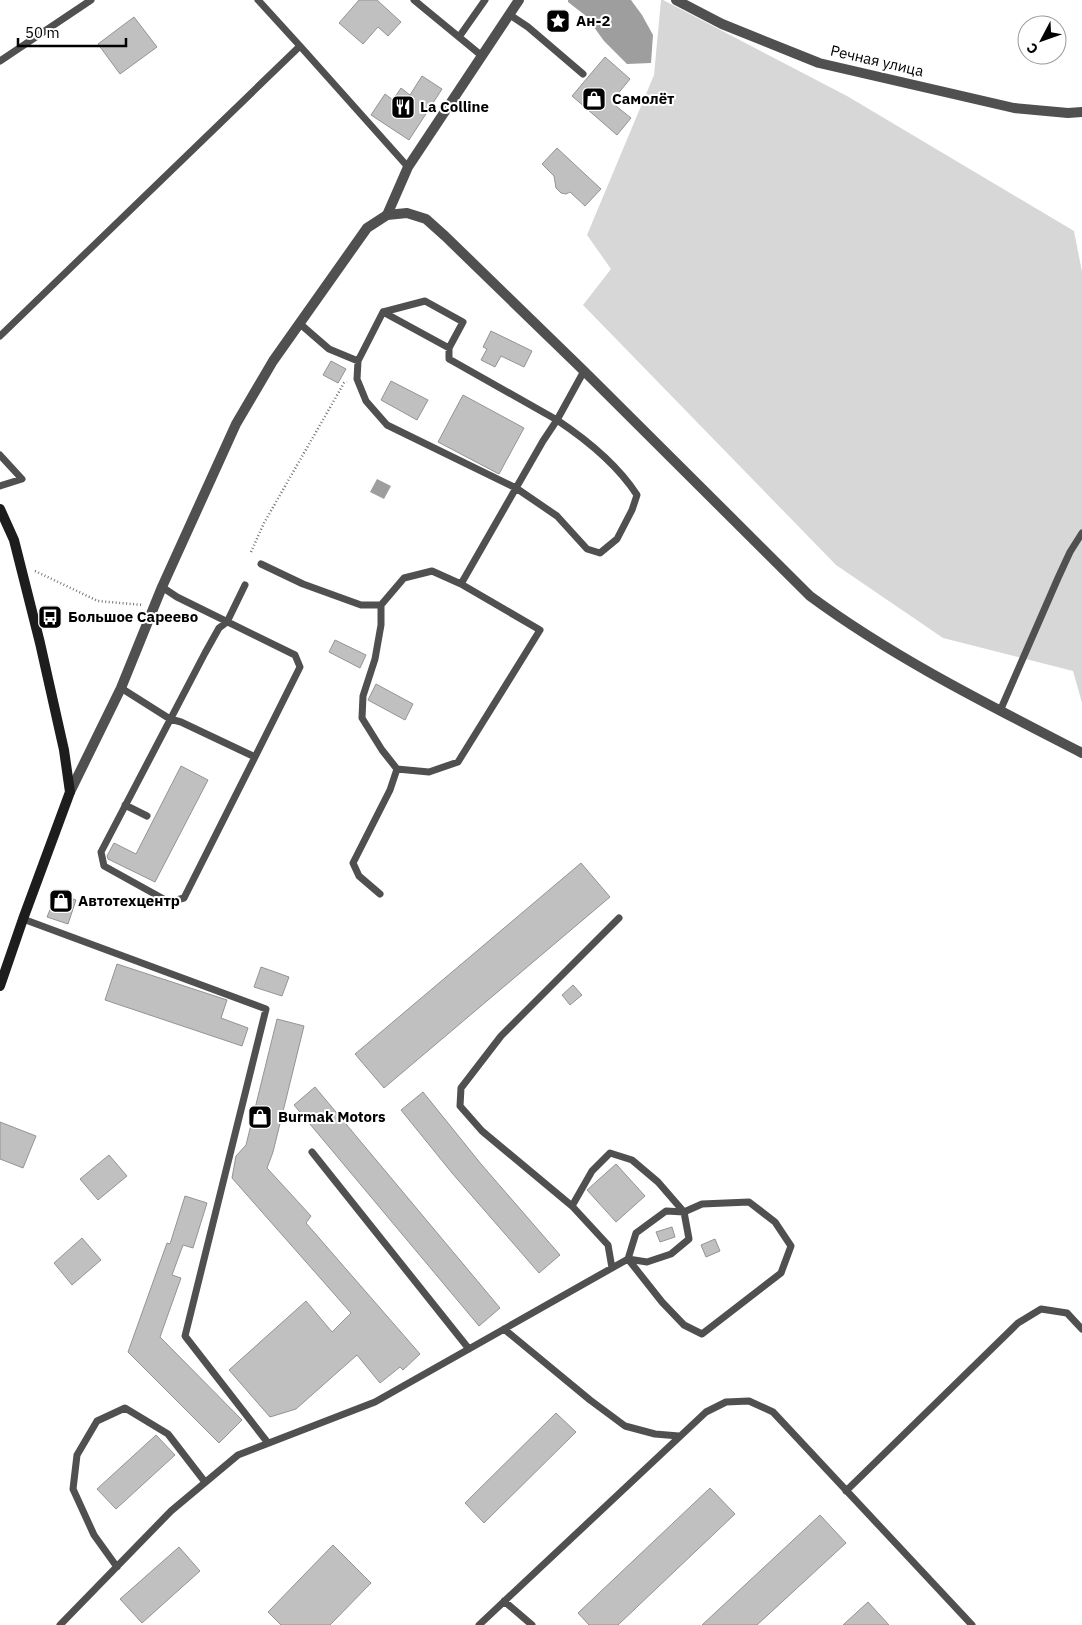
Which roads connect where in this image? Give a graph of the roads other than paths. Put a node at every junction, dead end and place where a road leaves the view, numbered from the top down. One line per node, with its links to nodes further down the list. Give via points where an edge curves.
1 (91, 0): 11 (lane)
2 (258, 0): 9 (lane)
3 (414, 0): 8 (lane)
4 (486, 0): 8 (lane)
5 (519, 0): 7 (street)
6 (676, 0): 13 (street, Речная улица, via 722,24 819,63 1014,108)
7 (510, 14): 10 (street); 12 (lane)
8 (459, 37): 10 (lane)
9 (300, 46): 14 (lane); 18 (lane)
10 (482, 56): 14 (street)
11 (0, 61)
12 (583, 74)
13 (1082, 112)
14 (408, 167): 15 (street)
15 (387, 215): 17 (street, via 367,228); 21 (street, via 407,213 426,219)
16 (384, 312): 19 (lane); 19 (lane, via 425,301 463,322); 20 (lane)
17 (299, 323): 20 (lane, via 329,350); 31 (street, via 272,361 236,424)
18 (0, 336)
19 (449, 348): 22 (lane, via 449,359)
20 (358, 361): 25 (lane, via 357,379 366,401 387,425)
21 (584, 371): 22 (lane); 35 (street, via 810,596 891,651)
22 (557, 420): 25 (lane); 25 (lane, via 612,464 637,495 616,539 600,553 587,550 557,516)
23 (0, 455): 24 (lane, via 22,479)
24 (0, 486)
25 (516, 488): 29 (lane)
26 (0, 509): 40 (main road, via 21,565 64,750)
27 (1082, 533): 35 (lane, via 1058,578)
28 (261, 564): 32 (lane, via 361,605)
29 (460, 584): 32 (lane, via 432,571 404,578); 39 (lane, via 540,630 458,762 429,772)
30 (245, 585): 33 (lane)
31 (162, 586): 33 (lane); 34 (street)
32 (382, 605): 39 (lane, via 377,651 363,696 362,718)
33 (227, 622): 36 (lane, via 219,628); 38 (lane, via 295,655 300,667)
34 (121, 688): 36 (lane); 40 (street)
35 (1000, 711): 37 (street)
36 (170, 719): 38 (lane); 41 (lane)
37 (1082, 753)
38 (255, 757): 41 (lane, via 184,898 169,902 104,866 101,852)
39 (396, 768): 43 (lane, via 390,790 353,863 359,876)
40 (70, 792): 45 (main road)
41 (125, 806): 42 (lane)
42 (147, 816)
43 (380, 894)
44 (619, 918): 48 (lane, via 501,1036 461,1088 460,1106 482,1131)
45 (23, 919): 46 (main road); 56 (lane, via 266,1009 185,1336)
46 (0, 986)
47 (312, 1152): 54 (lane)
48 (572, 1206): 49 (lane, via 592,1171 610,1154 632,1160 658,1182); 51 (lane, via 608,1245)
49 (684, 1212): 50 (lane, via 666,1210 636,1233); 50 (lane, via 689,1239 671,1254 647,1262); 50 (lane, via 702,1204 749,1202 775,1222 791,1246 781,1273 702,1334 684,1325)
50 (628, 1259): 51 (lane)
51 (612, 1268): 52 (lane)
52 (504, 1329): 54 (lane); 55 (lane, via 625,1426)
53 (1082, 1329): 58 (lane, via 1067,1313 1041,1309 1018,1323)
54 (469, 1349): 56 (lane, via 375,1402)
55 (679, 1436): 58 (lane, via 706,1412 726,1402 749,1401 773,1412); 60 (lane)
56 (268, 1443): 57 (lane, via 238,1455)
57 (206, 1482): 59 (lane, via 171,1511); 59 (lane, via 168,1434 125,1408 97,1421 77,1455 73,1489 94,1534)
58 (846, 1491): 64 (lane)
59 (117, 1567): 61 (lane)
60 (504, 1601): 62 (lane); 63 (lane)
61 (60, 1625)
62 (479, 1625)
63 (532, 1625)
64 (972, 1625)

